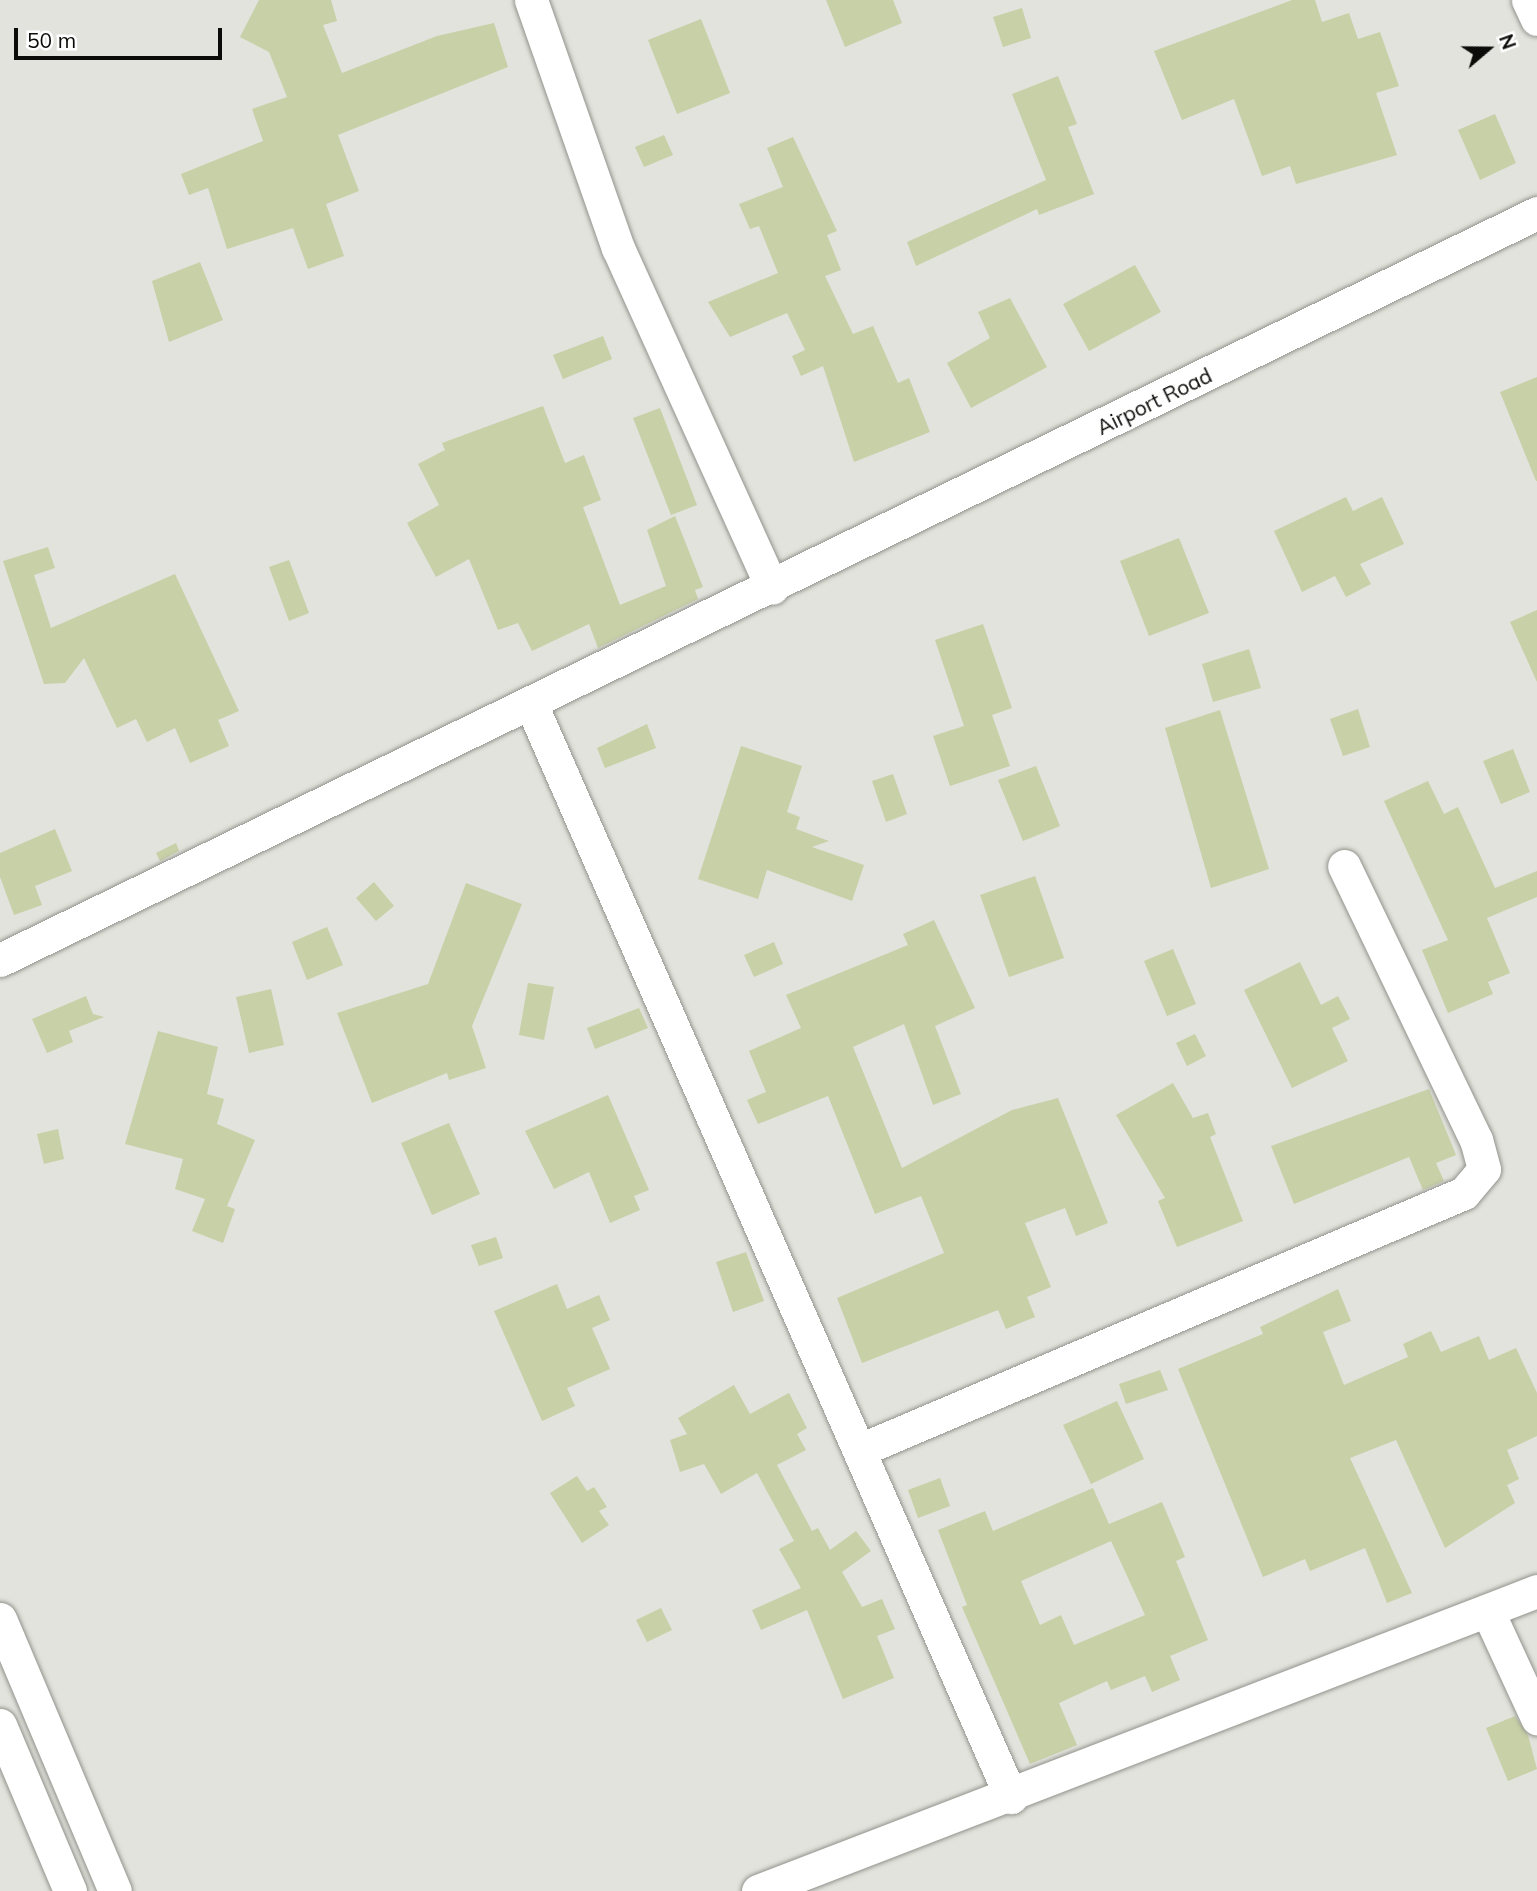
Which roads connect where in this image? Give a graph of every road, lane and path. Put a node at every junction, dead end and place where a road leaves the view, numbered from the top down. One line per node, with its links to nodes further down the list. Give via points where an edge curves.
1 (531, 0): 5 (street, via 618,248)
2 (1528, 0): 3 (street)
3 (1537, 19)
4 (1537, 213): 5 (street, Airport Road)
5 (772, 588): 6 (street, Airport Road)
6 (531, 704): 8 (street, Airport Road); 9 (street)
7 (1344, 866): 9 (street, via 1476,1140 1484,1169 1464,1193)
8 (0, 960)
9 (860, 1450): 15 (street)
10 (1537, 1591): 11 (street)
11 (1489, 1614): 13 (street); 15 (street)
12 (0, 1619): 17 (street)
13 (1537, 1718)
14 (0, 1725): 16 (street)
15 (1011, 1797): 18 (street)
16 (70, 1891)
17 (115, 1891)
18 (758, 1891)

